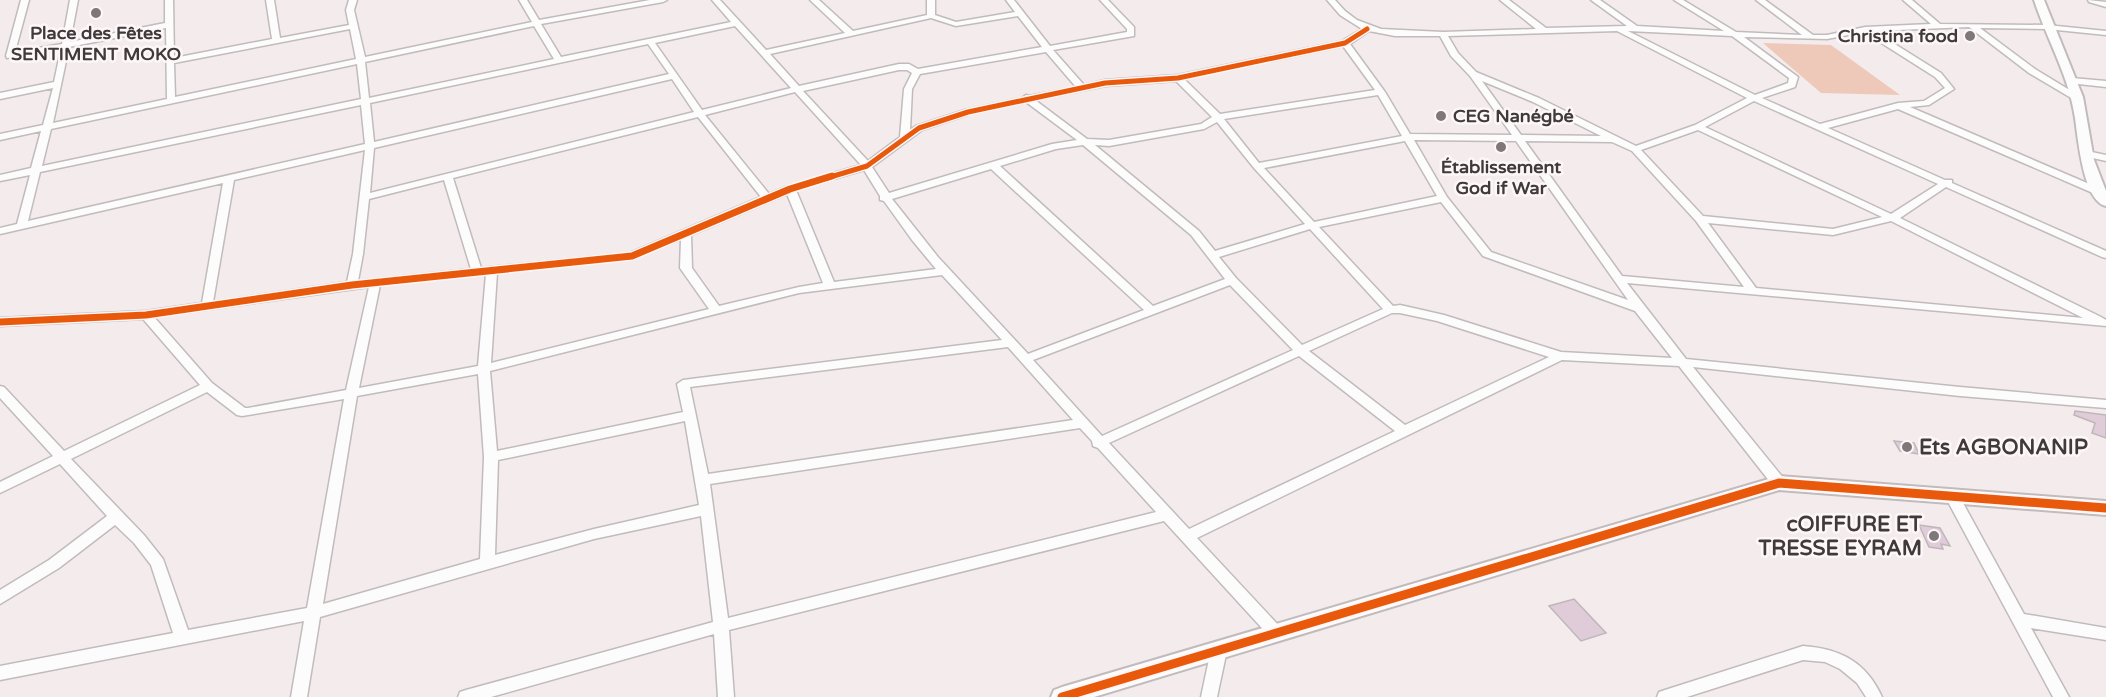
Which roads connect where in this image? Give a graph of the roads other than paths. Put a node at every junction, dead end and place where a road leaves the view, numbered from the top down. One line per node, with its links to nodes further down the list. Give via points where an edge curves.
1 (25, 0): 47 (street, via 9,56)
2 (74, 0): 47 (street)
3 (169, 0): 29 (street)
4 (270, 0): 44 (street)
5 (353, 0): 31 (street, via 350,10)
6 (523, 0): 27 (street)
7 (617, 0): 24 (street)
8 (663, 0): 24 (street)
9 (716, 0): 28 (street)
10 (814, 0): 39 (street)
11 (930, 0): 26 (street)
12 (1010, 0): 25 (street)
13 (1104, 0): 14 (street); 48 (street, via 1128,25 1131,34)
14 (1110, 0)
15 (1331, 0): 36 (street, via 1342,15)
16 (1504, 0): 37 (street)
17 (1595, 0): 35 (street)
18 (1678, 0): 41 (street)
19 (1760, 0): 43 (street)
20 (1907, 0): 32 (street)
21 (2039, 0): 33 (street)
22 (2092, 0): 23 (street)
23 (2106, 4)
24 (623, 8): 27 (street)
25 (1021, 13): 26 (street, via 956,24); 48 (street)
26 (931, 16): 39 (street)
27 (536, 23): 50 (street); 51 (street)
28 (737, 23): 45 (street); 49 (street)
29 (170, 25): 47 (street); 52 (street)
30 (1971, 25): 32 (street); 33 (street); 66 (street, via 2032,71)
31 (355, 26): 44 (street); 51 (street)
32 (1937, 26): 38 (street)
33 (2047, 27): 42 (street); 57 (street)
34 (1616, 28): 35 (street); 37 (street); 65 (street)
35 (1635, 28): 41 (street)
36 (1367, 29): 40 (street); 46 (street)
37 (1542, 29): 40 (street)
38 (1865, 29): 43 (street); 69 (street, via 1949,86 1948,93 1926,103)
39 (850, 33): 49 (street)
40 (1443, 33): 54 (street, via 1454,54)
41 (1733, 33): 43 (street); 65 (street, via 1794,77 1792,85)
42 (2106, 33)
43 (1810, 37)
44 (276, 41): 52 (street)
45 (650, 41): 50 (street); 55 (street)
46 (1345, 43): 56 (street); 62 (street)
47 (66, 45): 58 (street)
48 (1050, 50): 53 (street); 60 (street)
49 (764, 53): 61 (street)
50 (558, 59): 68 (street)
51 (361, 60): 67 (street); 68 (street)
52 (170, 61): 67 (street)
53 (917, 72): 61 (street, via 899,67); 76 (street, via 908,88)
54 (1473, 74): 78 (street); 79 (street)
55 (673, 76): 70 (street); 81 (street)
56 (1179, 78): 60 (street); 71 (street)
57 (2072, 81): 59 (street); 66 (street)
58 (58, 84): 63 (street); 73 (street)
59 (2106, 84)
60 (1081, 87): 64 (street)
61 (798, 89): 70 (street); 86 (street)
62 (1381, 92): 71 (street); 77 (street)
63 (0, 96)
64 (1026, 98): 76 (street, via 925,125); 80 (street)
65 (1754, 98): 72 (street); 74 (street)
66 (2078, 99): 83 (street)
67 (171, 101): 73 (street)
68 (366, 102): 81 (street); 88 (street)
69 (1898, 106): 72 (street); 94 (street)
70 (700, 114): 89 (street); 96 (street)
71 (1218, 117): 80 (street, via 1204,126 1109,143); 87 (street)
72 (1822, 126): 92 (street)
73 (48, 127): 75 (street); 88 (street)
74 (1698, 127): 82 (street); 100 (street)
75 (0, 137)
76 (905, 137): 86 (street)
77 (1409, 137): 78 (street); 87 (street); 98 (street)
78 (1517, 138): 79 (street); 111 (street)
79 (1614, 139): 82 (street)
80 (1085, 142): 85 (street, via 1055,146); 106 (street, via 1174,214)
81 (370, 144): 91 (street); 95 (street)
82 (1635, 149): 101 (street)
83 (2087, 154): 84 (street); 94 (street)
84 (2106, 158)
85 (993, 165): 97 (street); 121 (street)
86 (867, 166): 93 (street); 97 (street)
87 (1257, 166): 103 (street)
88 (37, 170): 90 (street); 102 (street)
89 (448, 177): 95 (street); 110 (street)
90 (0, 178)
91 (229, 178): 102 (street); 117 (street)
92 (1948, 182): 100 (street); 107 (street)
93 (790, 189): 96 (street); 115 (street)
94 (2097, 191): 99 (street)
95 (366, 197): 114 (street)
96 (767, 198): 105 (street)
97 (884, 198): 109 (street)
98 (1443, 198): 103 (street); 118 (street, via 1487,254)
99 (2106, 202)
100 (1893, 218): 101 (street, via 1833,232); 124 (street)
101 (1700, 219): 116 (street)
102 (22, 224): 104 (street)
103 (1313, 225): 106 (street); 120 (street)
104 (0, 231)
105 (686, 232): 108 (street, via 632,256); 119 (street, via 686,268)
106 (1213, 255): 112 (street)
107 (2106, 255)
108 (492, 271): 110 (street); 130 (street)
109 (944, 271): 115 (street); 125 (street)
110 (477, 272): 113 (street)
111 (1620, 279): 116 (street); 118 (street)
112 (1232, 280): 121 (street); 126 (street)
113 (375, 284): 114 (street); 133 (street)
114 (352, 285): 117 (street)
115 (830, 286): 119 (street)
116 (1751, 289): 124 (street)
117 (207, 305): 122 (street)
118 (1639, 308): 129 (street)
119 (716, 310): 130 (street)
120 (1389, 310): 126 (street); 127 (street, via 1440,318)
121 (1152, 311): 128 (street)
122 (146, 315): 123 (street); 131 (street)
123 (0, 322)
124 (2104, 324)
125 (1010, 343): 128 (street); 135 (street, via 683,384)
126 (1302, 352): 137 (street); 138 (street)
127 (1560, 356): 129 (street); 137 (street)
128 (1025, 359): 136 (street)
129 (1680, 362): 134 (street, via 2003,397); 142 (street)
130 (484, 369): 133 (street); 140 (street)
131 (208, 386): 133 (street, via 248,412); 139 (street)
132 (0, 390): 139 (street)
133 (351, 395): 152 (street)
134 (2106, 404)
135 (690, 415): 140 (street); 141 (street)
136 (1081, 423): 138 (street); 141 (street)
137 (1405, 432): 149 (street)
138 (1098, 442): 147 (street)
139 (62, 457): 143 (street); 148 (street)
140 (491, 457): 150 (street)
141 (702, 480): 146 (street)
142 (1779, 483): 144 (street); 155 (street)
143 (0, 488)
144 (1953, 498): 145 (street); 153 (street)
145 (2106, 508)
146 (707, 509): 150 (street); 154 (street)
147 (1165, 515): 149 (street); 154 (street)
148 (116, 517): 151 (street, via 54,564); 157 (street, via 158,563)
149 (1186, 537): 155 (street)
150 (487, 563): 152 (street)
151 (0, 598)
152 (312, 613): 157 (street); 160 (street)
153 (2017, 619): 156 (street); 167 (street)
154 (721, 626): 161 (street); 162 (street)
155 (1276, 633): 158 (street)
156 (2106, 634)
157 (182, 636): 159 (street)
158 (1219, 650): 163 (street); 164 (street)
159 (0, 673)
160 (298, 697)
161 (466, 697)
162 (726, 697)
163 (1062, 697)
164 (1209, 697)
165 (1665, 697): 166 (street, via 1803,653 1820,653 1856,670)
166 (1875, 697)
167 (2061, 697)

